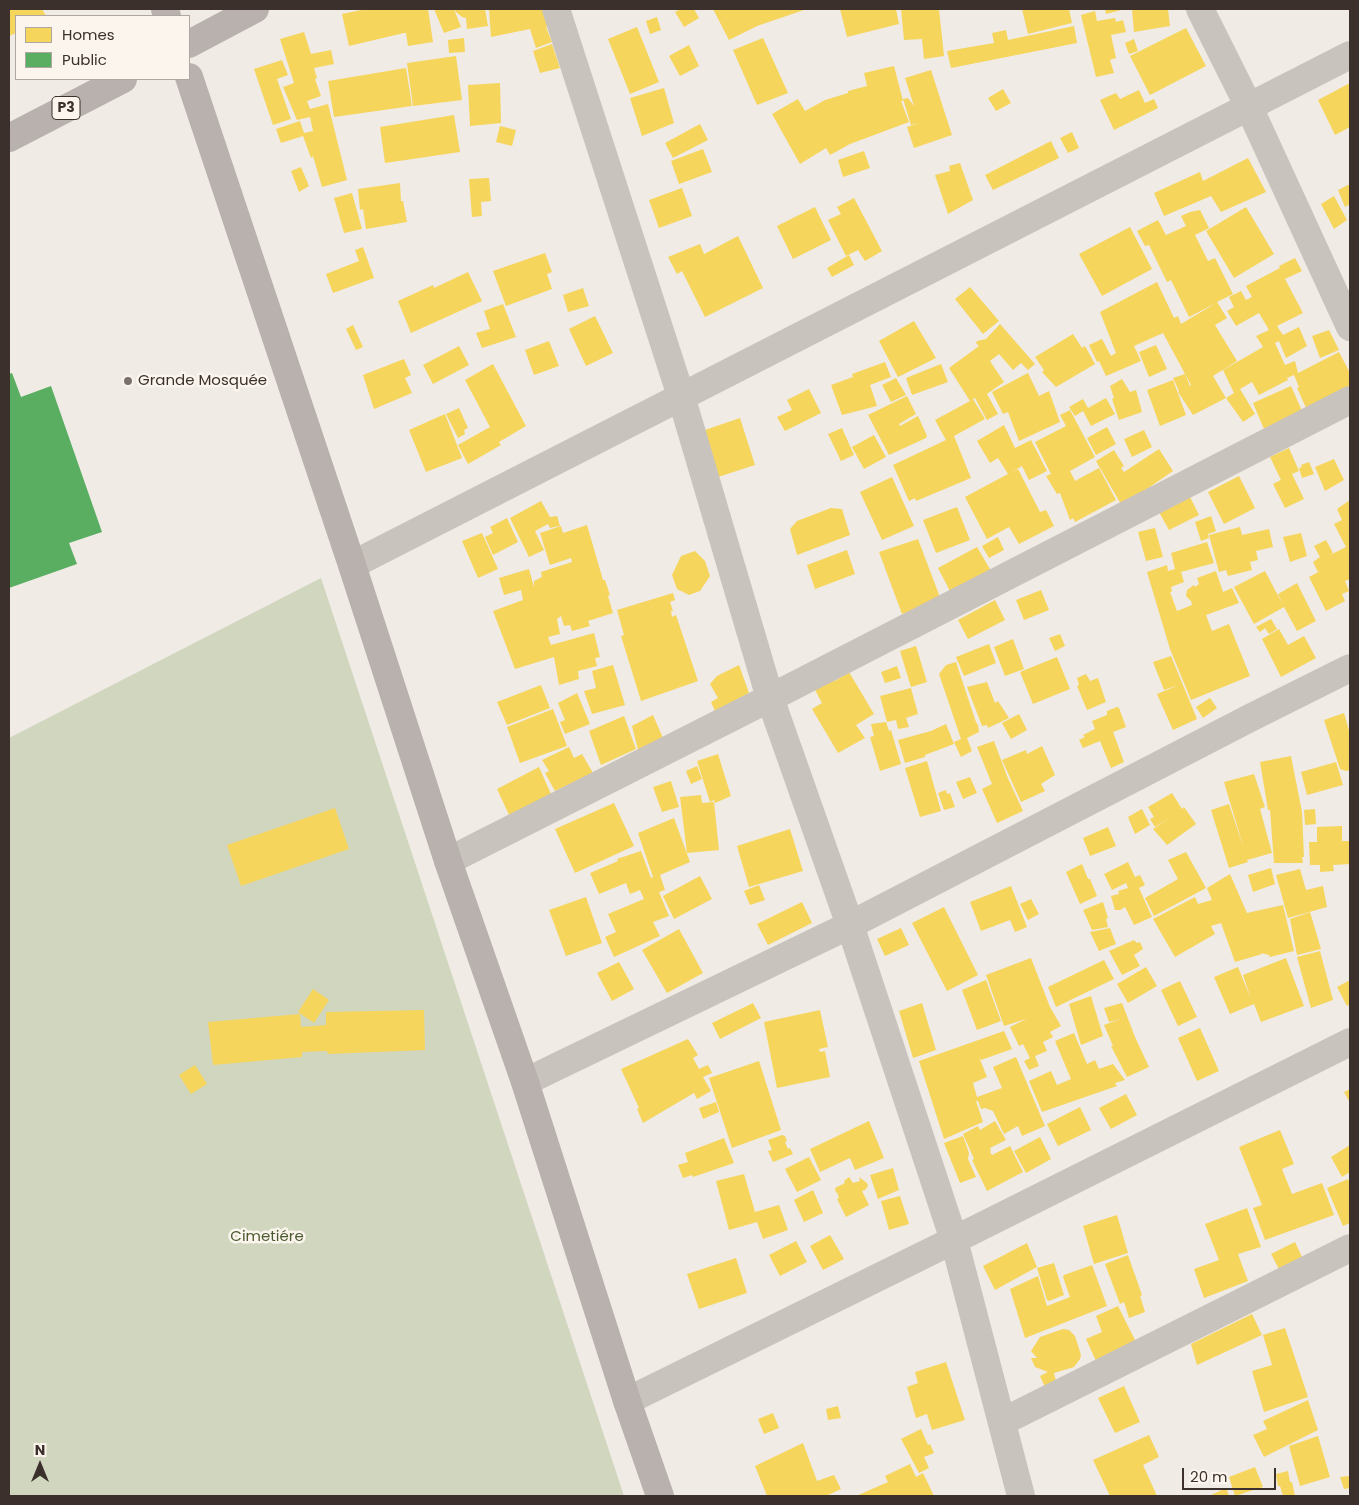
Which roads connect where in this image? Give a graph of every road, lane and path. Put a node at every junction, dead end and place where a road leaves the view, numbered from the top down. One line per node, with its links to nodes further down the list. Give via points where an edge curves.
1 (255, 9): 4 (main road)
2 (556, 9): 11 (street)
3 (1200, 9): 8 (street)
4 (190, 43)
5 (1350, 55): 8 (street)
6 (120, 80): 9 (main road, P3)
7 (190, 80): 13 (main road)
8 (1249, 107): 10 (street); 11 (street)
9 (9, 138)
10 (1350, 327)
11 (682, 396): 13 (street); 15 (street)
12 (1350, 400): 15 (street)
13 (352, 565): 16 (main road)
14 (1350, 668): 17 (street)
15 (770, 698): 16 (street); 17 (street)
16 (448, 861): 19 (main road)
17 (850, 925): 19 (street); 20 (street)
18 (1350, 1042): 20 (street)
19 (525, 1082): 22 (main road)
20 (954, 1240): 22 (street); 23 (street)
21 (1350, 1248): 23 (street)
22 (627, 1401): 24 (main road)
23 (1002, 1422): 25 (street)
24 (660, 1496)
25 (1021, 1496)

